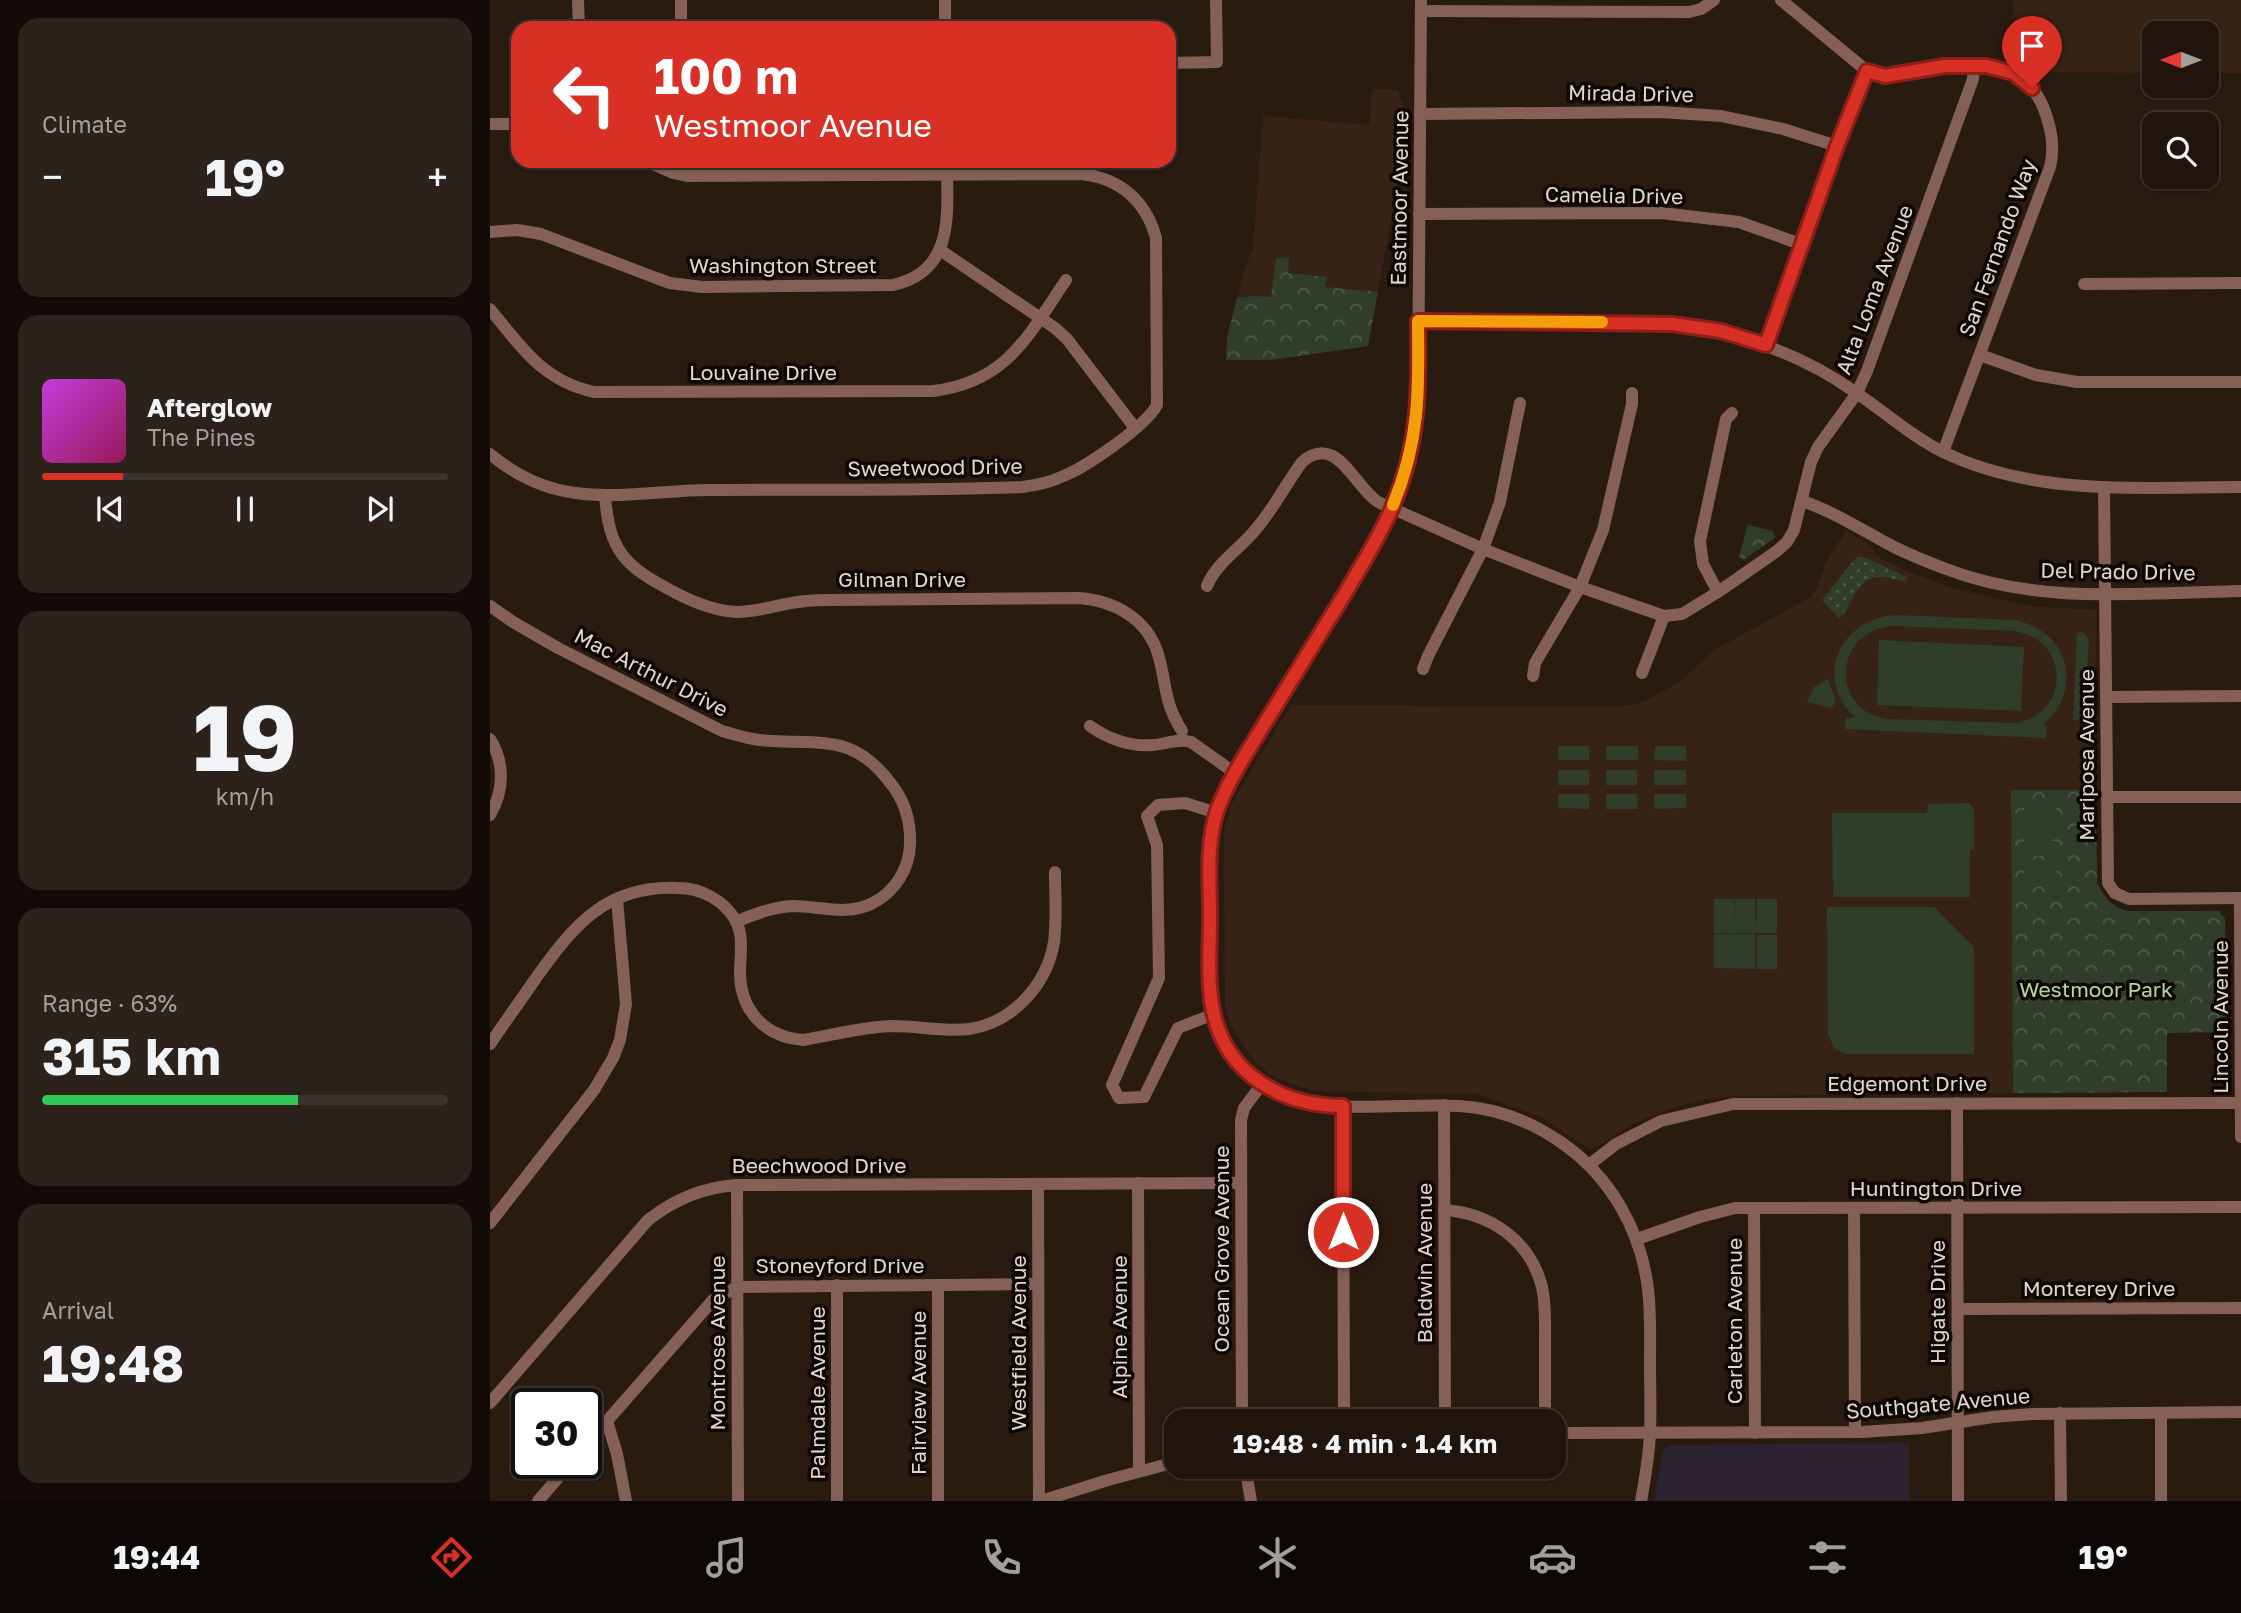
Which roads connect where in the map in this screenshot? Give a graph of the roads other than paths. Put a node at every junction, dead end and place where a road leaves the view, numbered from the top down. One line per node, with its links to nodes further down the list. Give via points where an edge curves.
1 (579, 0): 8 (street)
2 (681, 0): 9 (street)
3 (945, 0): 10 (street)
4 (1216, 0): 11 (street, via 1217,62)
5 (1714, 0): 7 (street, via 1689,12)
6 (1781, 0): 13 (street)
7 (1421, 5): 14 (street, Eastmoor Avenue)
8 (579, 21)
9 (681, 21)
10 (945, 21)
11 (1176, 63)
12 (1974, 65): 13 (street, San Fernando Way, via 1885,76); 31 (street, San Fernando Way, via 2008,71 2029,84 2043,105 2054,146); 34 (street, Alta Loma Avenue, via 1973,79)
13 (1867, 71): 17 (street)
14 (1420, 114): 17 (street, Mirada Drive, via 1660,112 1721,116); 20 (street, Eastmoor Avenue)
15 (490, 124): 16 (street)
16 (511, 124)
17 (1837, 146): 22 (street)
18 (662, 168): 19 (street, Sweetwood Drive, via 700,176)
19 (947, 168): 23 (street, via 947,223); 37 (street, Sweetwood Drive, via 1092,175 1115,183 1141,204 1153,227 1158,252 1159,395 1153,413)
20 (1419, 214): 22 (street, Camelia Drive, via 1661,213 1740,222); 29 (street, Eastmoor Avenue)
21 (490, 232): 23 (street, Washington Street, via 541,234 663,280 702,287 892,285 920,274)
22 (1803, 245): 30 (street)
23 (940, 250): 28 (street)
24 (1066, 280): 28 (street, Louvaine Drive)
25 (2241, 283): 26 (street)
26 (2084, 284)
27 (490, 309): 28 (street, Louvaine Drive, via 550,374 580,389 610,393 947,389 1001,366)
28 (1040, 318): 37 (street, via 1077,350)
29 (1418, 321): 30 (street, via 1672,324 1721,331); 44 (street, Eastmoor Avenue, via 1417,425)
30 (1766, 345): 34 (street, via 1814,366)
31 (1980, 355): 32 (street, via 2077,382); 38 (street, San Fernando Way)
32 (2241, 382)
33 (1632, 393): 47 (street, via 1603,530)
34 (1857, 393): 38 (street); 43 (street, Alta Loma Avenue, via 1818,447)
35 (1520, 403): 45 (street, via 1500,502)
36 (1731, 412): 49 (street, via 1700,541 1703,564)
37 (1135, 428): 42 (street, Sweetwood Drive, via 1072,472 1023,487)
38 (1943, 452): 41 (street, via 2021,479)
39 (490, 454): 42 (street, Sweetwood Drive, via 514,472 546,486)
40 (2241, 487): 41 (street)
41 (2104, 488): 50 (street, Mariposa Avenue)
42 (605, 495): 59 (street, Gilman Drive, via 608,526 627,562 650,579 713,608 737,612 829,600 1104,601 1131,616 1154,644 1168,705)
43 (1802, 501): 49 (street, Alta Loma Avenue, via 1787,542); 50 (street, Del Prado Drive, via 1947,570 2024,589)
44 (1392, 509): 45 (street); 46 (street, via 1370,497 1335,457 1307,457 1270,512 1213,573); 61 (street, Eastmoor Avenue, via 1367,558)
45 (1483, 549): 47 (street); 53 (street)
46 (1207, 586)
47 (1580, 587): 52 (street); 55 (street, via 1535,663)
48 (2241, 591): 50 (street, Del Prado Drive)
49 (1718, 592): 52 (street, Alta Loma Avenue, via 1682,614)
50 (2105, 594): 57 (street, Mariposa Avenue)
51 (490, 606): 69 (street, Mac Arthur Drive, via 558,648 722,731 771,741 836,744 863,755 886,776 903,803 910,832 907,863 885,895 861,908 788,906)
52 (1664, 616): 54 (street)
53 (1423, 669)
54 (1642, 673)
55 (1533, 676)
56 (2241, 696): 57 (street)
57 (2106, 697): 62 (street, Mariposa Avenue)
58 (1090, 726): 59 (street, via 1134,744 1154,745)
59 (1183, 736): 61 (street)
60 (490, 739): 65 (street, via 502,775)
61 (1235, 773): 64 (street, Eastmoor Avenue)
62 (2107, 797): 63 (street); 67 (street, Mariposa Avenue, via 2108,880 2115,893 2133,900)
63 (2241, 797)
64 (1217, 813): 71 (street, Eastmoor Avenue, via 1210,848); 71 (street, via 1185,803 1158,805 1147,816 1157,845 1159,978 1112,1085 1119,1098 1144,1097 1178,1028)
65 (490, 815)
66 (1055, 872): 69 (street, via 1054,935 1044,974 1017,1007 968,1029 875,1027 803,1040 773,1032 754,1018 744,998)
67 (2241, 898): 70 (street, Lincoln Avenue)
68 (617, 899): 69 (street, via 657,888 694,889 722,904); 72 (street, via 569,934); 89 (street, via 626,1004 613,1058 594,1090)
69 (736, 922)
70 (2241, 1002): 75 (street, Lincoln Avenue)
71 (1214, 1014): 73 (street, Eastmoor Avenue, via 1232,1055)
72 (490, 1044)
73 (1262, 1084): 77 (street, Eastmoor Avenue, via 1300,1102); 81 (street, Ocean Grove Avenue, via 1242,1113)
74 (1957, 1103): 75 (street, Edgemont Drive); 79 (street, Edgemont Drive, via 1733,1104 1661,1121 1616,1144); 85 (street, Higate Drive)
75 (2241, 1103): 78 (street, Lincoln Avenue)
76 (1444, 1105): 77 (street, Eastmoor Avenue); 79 (street, Eastmoor Avenue, via 1522,1120 1557,1139); 88 (street, Baldwin Avenue)
77 (1343, 1106): 99 (street)
78 (2241, 1137)
79 (1589, 1165): 90 (street, Eastmoor Avenue, via 1618,1200)
80 (1138, 1183): 81 (street, Beechwood Drive); 82 (street, Beechwood Drive); 113 (street, Alpine Avenue)
81 (1241, 1183): 98 (street, Ocean Grove Avenue)
82 (1038, 1184): 83 (street, Beechwood Drive); 91 (street, Westfield Avenue)
83 (737, 1185): 94 (street, Montrose Avenue); 97 (street, Beechwood Drive, via 695,1193 648,1220)
84 (1854, 1208): 85 (street, Huntington Drive); 87 (street, Huntington Drive); 108 (street)
85 (1957, 1208): 86 (street, Huntington Drive); 96 (street, Higate Drive)
86 (2241, 1208)
87 (1754, 1209): 90 (street, Huntington Drive, via 1717,1212); 111 (street, Carleton Avenue)
88 (1444, 1210): 100 (street, Baldwin Avenue); 101 (street, via 1472,1213 1501,1228 1536,1268 1545,1307)
89 (490, 1223)
90 (1637, 1240): 110 (street, Eastmoor Avenue, via 1649,1292)
91 (1038, 1284): 93 (street, Stoneyford Drive); 121 (street, Westfield Avenue)
92 (838, 1285): 93 (street, Stoneyford Drive); 94 (street, Stoneyford Drive); 119 (street, Palmdale Avenue)
93 (938, 1285): 120 (street, Fairview Avenue)
94 (737, 1287): 105 (street, Stoneyford Drive, via 713,1300); 118 (street, Montrose Avenue)
95 (2241, 1308): 96 (street, Monterey Drive)
96 (1958, 1309): 106 (street, Higate Drive)
97 (490, 1403)
98 (1242, 1409)
99 (1344, 1409)
100 (1445, 1409)
101 (1545, 1409)
102 (2241, 1412): 104 (street, Southgate Avenue)
103 (2060, 1413): 104 (street, Southgate Avenue); 106 (street, Southgate Avenue); 125 (street)
104 (2161, 1413): 126 (street)
105 (607, 1421): 107 (street, Stoneyford Drive); 117 (street)
106 (1958, 1423): 108 (street, Southgate Avenue); 124 (street, Higate Drive)
107 (602, 1427)
108 (1855, 1432): 111 (street, Southgate Avenue)
109 (1566, 1433): 110 (street, Southgate Avenue)
110 (1650, 1433): 111 (street, Southgate Avenue); 123 (street, Eastmoor Avenue)
111 (1755, 1433)
112 (1164, 1465): 113 (street)
113 (1139, 1471): 121 (street)
114 (557, 1479): 116 (street)
115 (1247, 1479): 122 (street)
116 (538, 1501)
117 (626, 1501)
118 (738, 1501)
119 (838, 1501)
120 (938, 1501)
121 (1040, 1501)
122 (1251, 1501)
123 (1641, 1501)
124 (1958, 1501)
125 (2060, 1501)
126 (2161, 1501)

